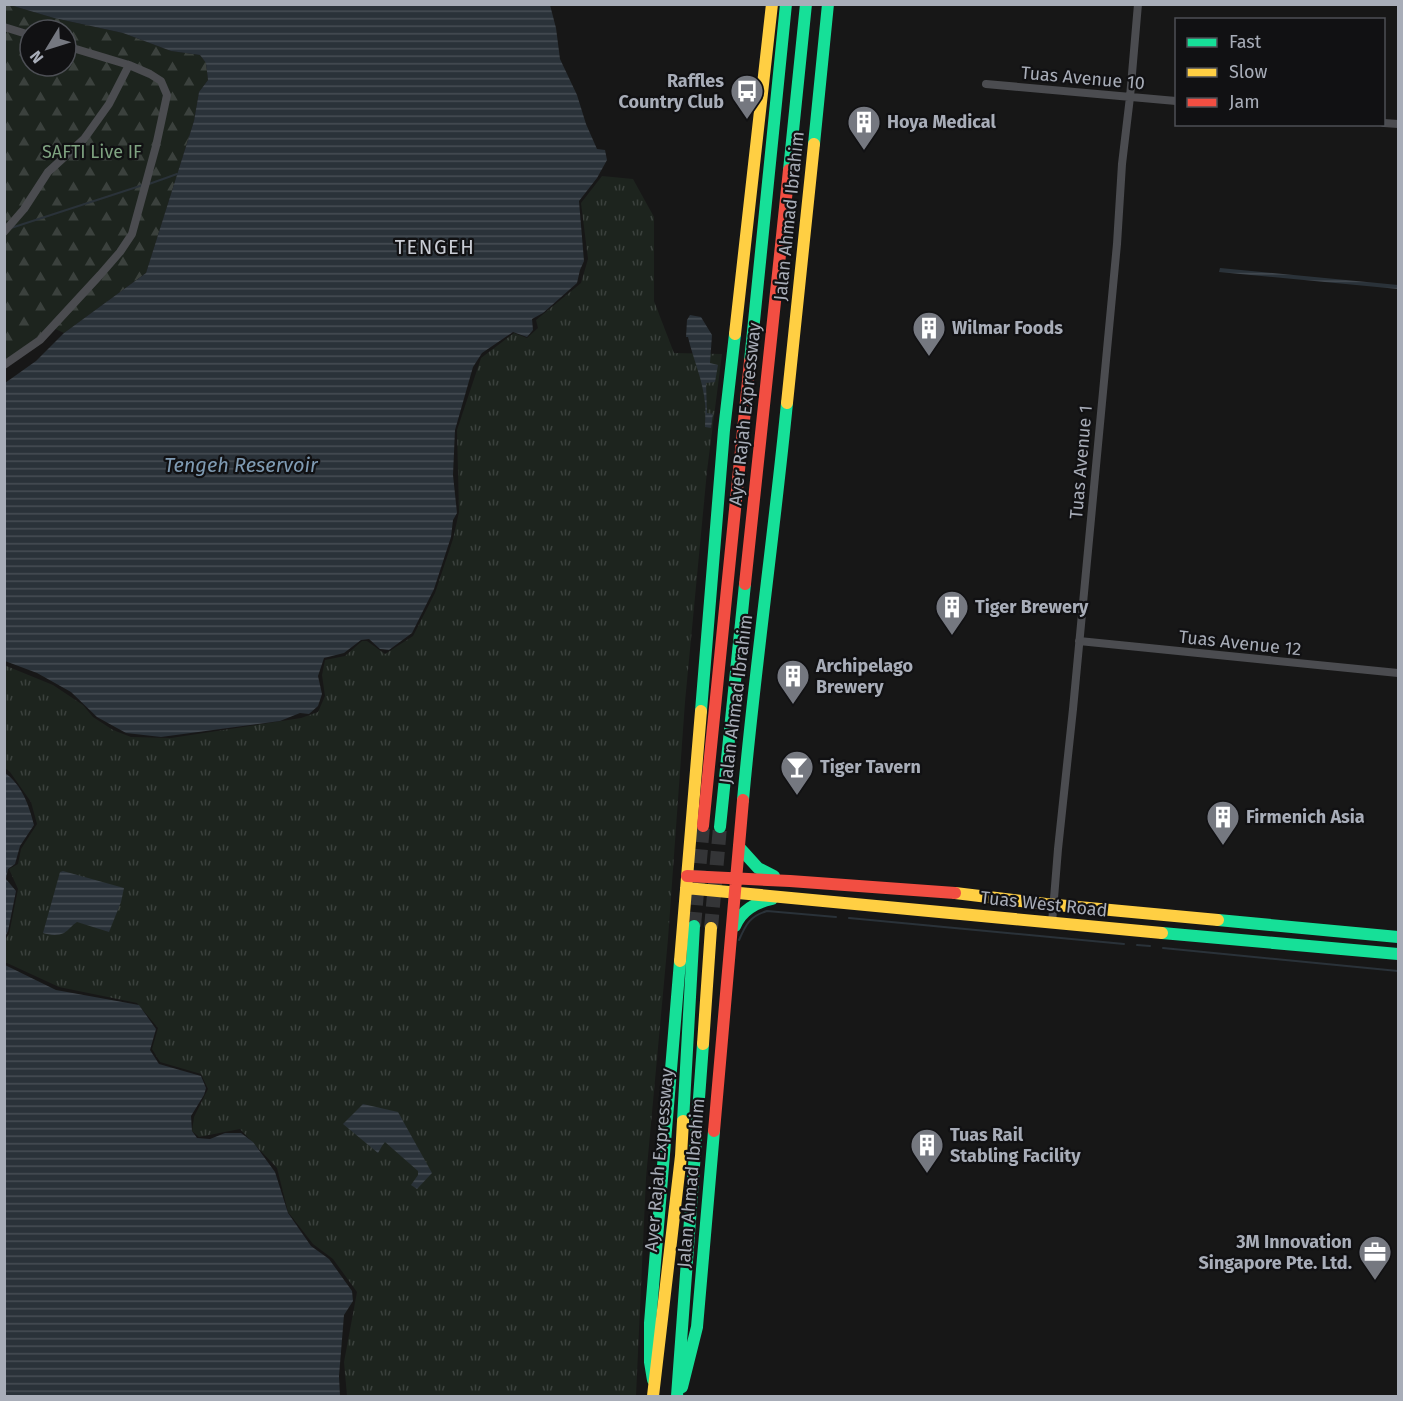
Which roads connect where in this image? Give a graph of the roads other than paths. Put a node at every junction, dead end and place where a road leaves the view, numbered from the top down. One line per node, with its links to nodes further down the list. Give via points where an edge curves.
1 (772, 4): 19 (main road, Jalan Ahmad Ibrahim, via 724,430)
2 (786, 4): 15 (main road, Ayer Rajah Expressway)
3 (806, 4): 16 (main road, Ayer Rajah Expressway)
4 (828, 4): 17 (main road, Jalan Ahmad Ibrahim)
5 (1138, 4): 9 (street, Tuas Avenue 1)
6 (78, 50): 7 (street)
7 (129, 65): 11 (street, via 110,104 84,139 48,172); 12 (street, via 161,81 167,95 132,234 40,340)
8 (986, 84): 9 (street, Tuas Avenue 10)
9 (1130, 97): 10 (street, Tuas Avenue 10); 13 (street, Tuas Avenue 1)
10 (1175, 101)
11 (4, 232)
12 (4, 365)
13 (1079, 642): 14 (street, Tuas Avenue 12); 22 (street, Tuas Avenue 1)
14 (1398, 673)
15 (703, 826)
16 (720, 827)
17 (739, 848): 18 (main road, via 763,873); 20 (main road, Jalan Ahmad Ibrahim)
18 (790, 881): 20 (main road, Tuas West Road); 22 (main road, Tuas West Road, via 938,891)
19 (687, 882): 20 (main road, Tuas West Road); 29 (main road, Jalan Ahmad Ibrahim, via 650,1323)
20 (736, 885): 21 (main road, Tuas West Road, via 746,894); 26 (main road, Jalan Ahmad Ibrahim)
21 (789, 897): 23 (main road, Tuas West Road); 26 (main road, via 753,904 738,918)
22 (1053, 905): 23 (street, Tuas Avenue 1); 27 (main road, Tuas West Road)
23 (1052, 923): 28 (main road, Tuas West Road)
24 (694, 926): 29 (main road, Ayer Rajah Expressway, via 681,1156)
25 (711, 928): 30 (main road, Ayer Rajah Expressway)
26 (732, 936): 30 (main road, Jalan Ahmad Ibrahim, via 697,1327)
27 (1398, 938)
28 (1398, 954)
29 (653, 1390)
30 (678, 1396)

